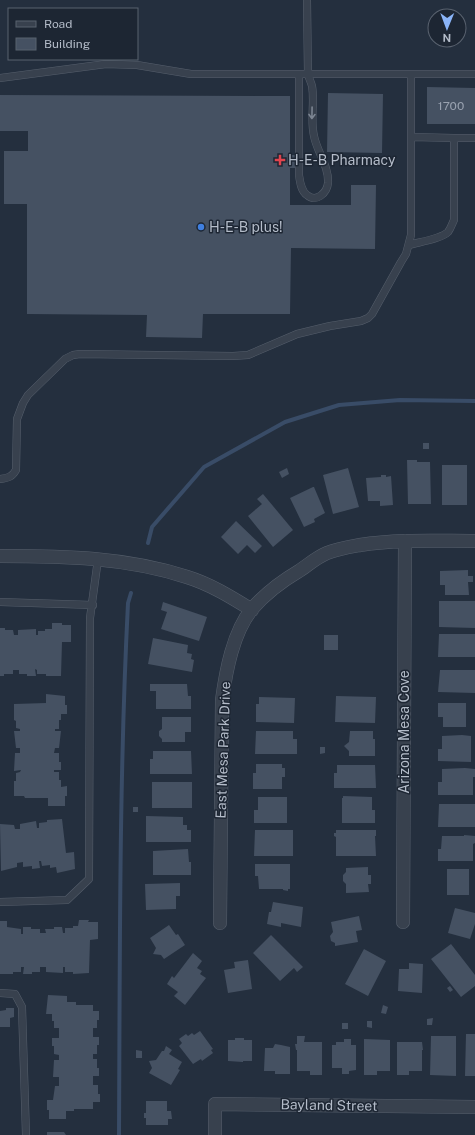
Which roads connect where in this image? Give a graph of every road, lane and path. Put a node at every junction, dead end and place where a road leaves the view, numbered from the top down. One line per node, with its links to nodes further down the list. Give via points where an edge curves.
1 (307, 0): 3 (lane)
2 (299, 74): 3 (lane); 3 (lane, one-way to 2, via 312,86 314,134 328,175 327,189 318,198 306,195 299,175); 6 (lane, via 191,74 137,65 106,64)
3 (308, 74): 5 (lane)
4 (475, 74): 5 (lane)
5 (411, 75): 7 (lane)
6 (0, 78)
7 (412, 137): 8 (lane); 10 (lane, via 412,225)
8 (454, 138): 9 (lane); 10 (lane, via 452,226 441,236)
9 (475, 138)
10 (409, 245): 11 (lane, via 372,314 361,321 297,334 241,356 80,354 65,359 23,403 17,419 16,470 8,478)
11 (0, 479)
12 (405, 541): 13 (street, East Mesa Park Drive); 18 (street, East Mesa Park Drive, via 375,543 327,553 291,576); 20 (street, Arizona Mesa Cove)
13 (475, 541)
14 (0, 556): 15 (street)
15 (98, 559): 17 (lane); 18 (street, via 144,566 187,577 223,592)
16 (0, 602): 17 (lane)
17 (93, 606): 19 (lane, via 90,618 89,879 67,900)
18 (252, 610): 21 (street, East Mesa Park Drive, via 238,634 226,669 222,700)
19 (0, 902)
20 (403, 922)
21 (220, 923)
22 (0, 993): 24 (lane, via 15,994 22,1007)
23 (475, 1107): 25 (street, Bayland Street, via 215,1104)
24 (26, 1135)
25 (214, 1135)

